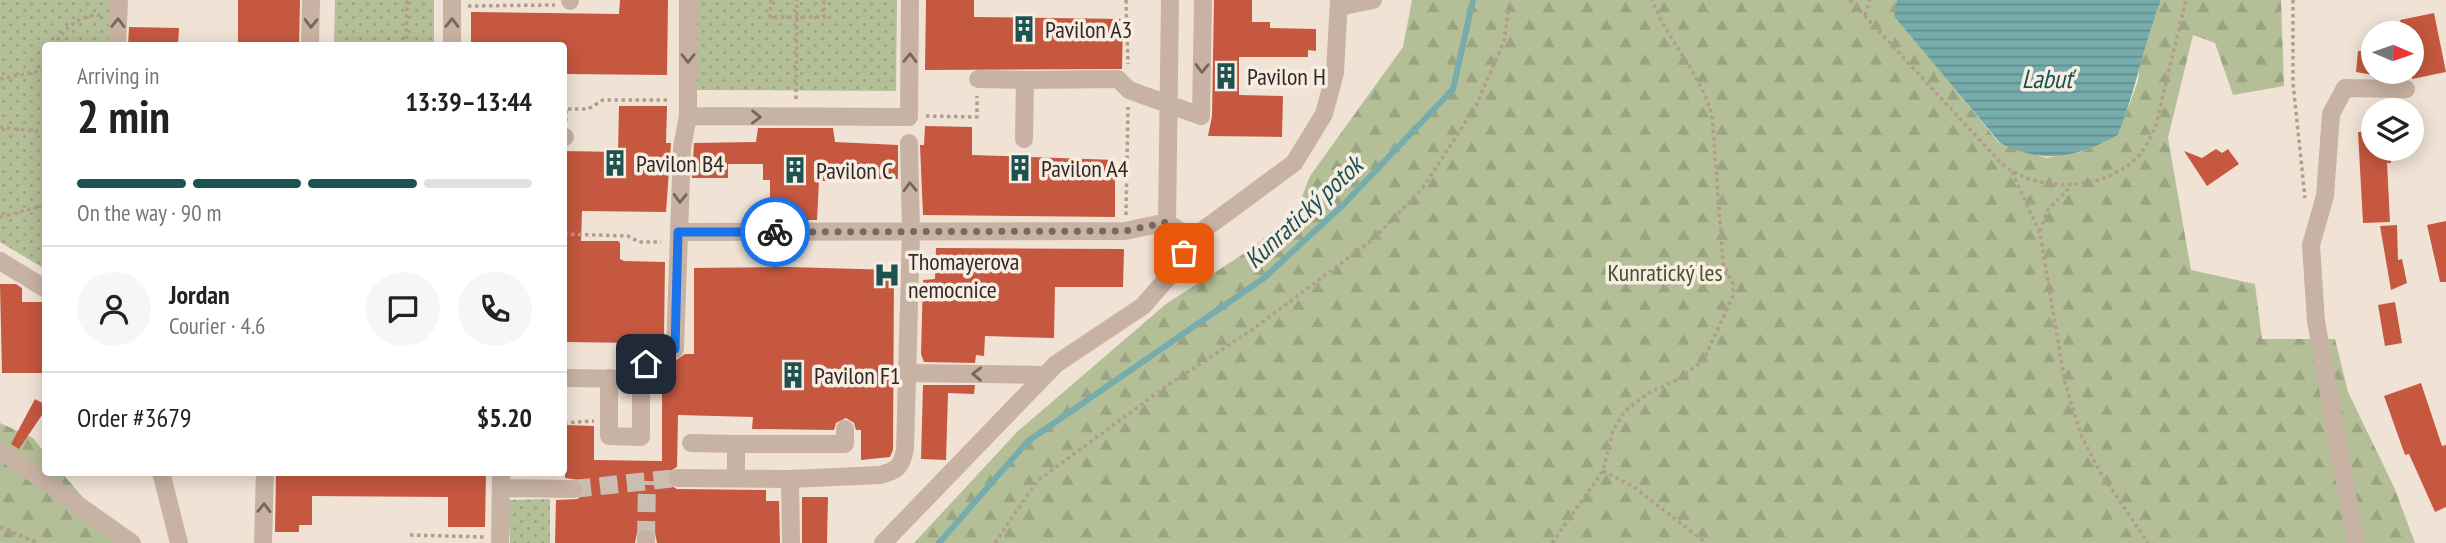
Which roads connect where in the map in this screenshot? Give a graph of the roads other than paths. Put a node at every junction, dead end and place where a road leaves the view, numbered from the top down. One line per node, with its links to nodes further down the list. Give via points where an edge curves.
1 (311, 0): 11 (lane, one-way to 11)
2 (688, 0): 17 (lane, one-way to 17)
3 (910, 0): 17 (lane, one-way to 3, via 909,117)
4 (1170, 0): 16 (lane)
5 (1203, 0): 16 (lane, one-way to 16, via 1201,116)
6 (1373, 0): 8 (lane)
7 (452, 3): 12 (lane, one-way to 7)
8 (1339, 4): 23 (lane, via 1335,73 1325,114 1294,163)
9 (118, 8): 10 (lane, one-way to 9)
10 (117, 42)
11 (310, 42)
12 (452, 42)
13 (978, 79): 14 (lane)
14 (1025, 80): 16 (lane, via 1118,79 1129,90); 18 (lane)
15 (2406, 89): 48 (lane, via 2345,88 2331,114 2325,196 2311,245 2316,321)
16 (1169, 106): 20 (lane)
17 (688, 116): 21 (lane, one-way to 21)
18 (1024, 139)
19 (909, 143): 22 (lane, one-way to 19)
20 (1167, 222): 22 (lane, via 1125,231); 23 (lane)
21 (678, 232): 22 (lane); 30 (lane, via 675,349 650,349)
22 (911, 232): 26 (lane)
23 (1191, 239): 27 (lane, via 1176,268 1143,306)
24 (0, 261): 25 (lane)
25 (42, 287)
26 (907, 373): 27 (lane, one-way to 26); 39 (lane, via 905,449 894,472)
27 (1045, 375): 47 (lane)
28 (567, 377): 29 (lane)
29 (609, 378): 30 (lane); 30 (lane, via 609,436 641,437)
30 (641, 379)
31 (845, 429): 33 (lane, via 845,444)
32 (691, 443): 33 (lane)
33 (736, 444): 38 (lane)
34 (0, 450): 43 (lane)
35 (163, 476): 44 (lane)
36 (265, 476): 45 (lane, one-way to 36)
37 (677, 478): 38 (lane)
38 (736, 478): 39 (lane)
39 (790, 479): 46 (lane)
40 (501, 480): 41 (lane); 42 (lane)
41 (573, 488)
42 (500, 540)
43 (132, 543)
44 (179, 543)
45 (263, 543)
46 (791, 543)
47 (883, 543)
48 (2356, 543)

